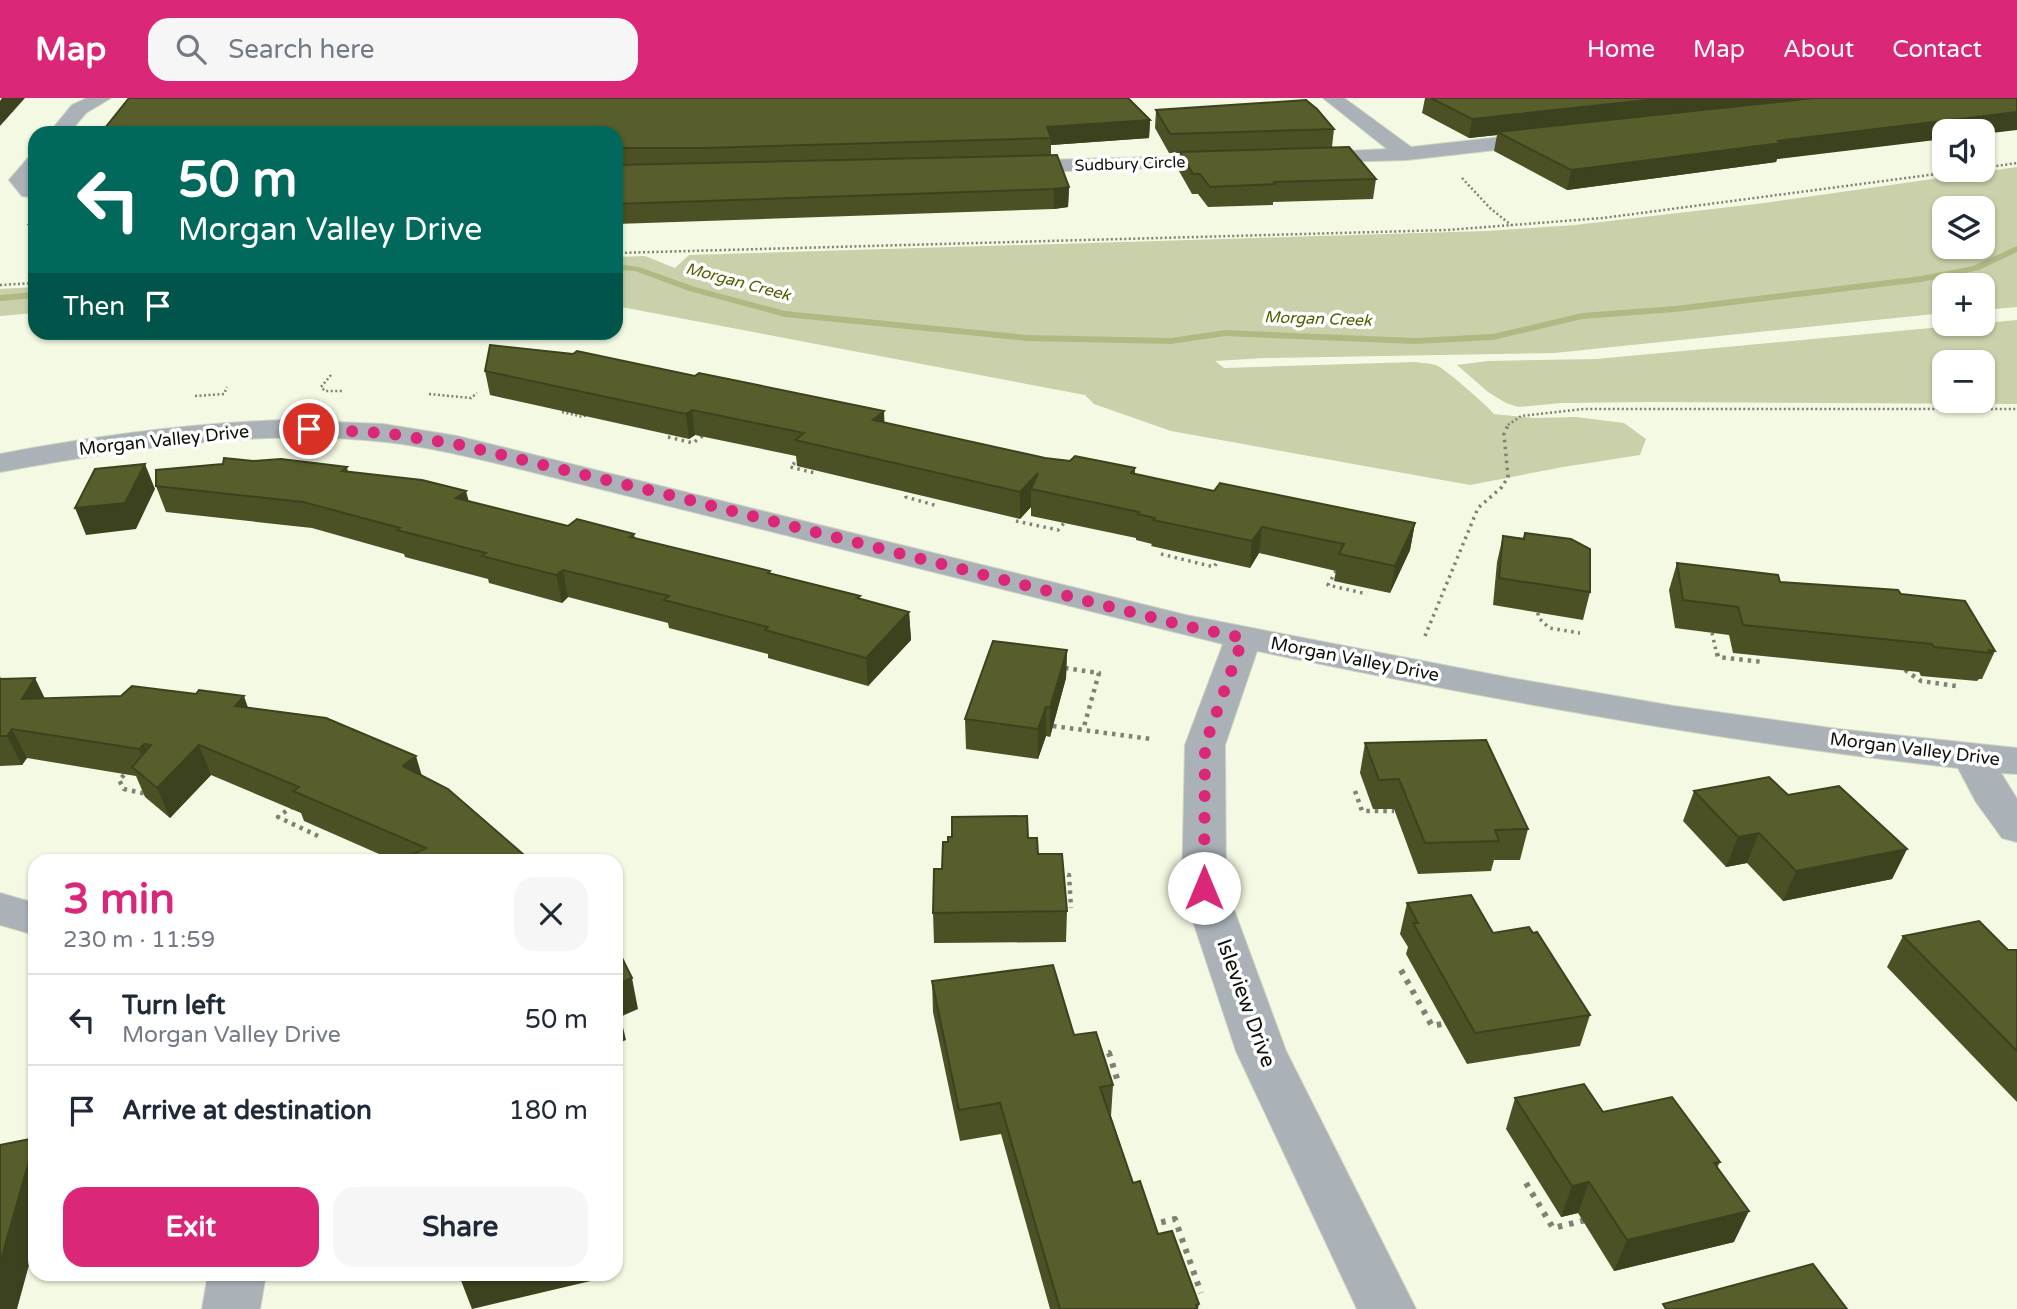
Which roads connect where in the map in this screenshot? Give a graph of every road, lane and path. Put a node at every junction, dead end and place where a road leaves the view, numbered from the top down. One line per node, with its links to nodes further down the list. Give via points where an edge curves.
1 (102, 98): 3 (street, via 79,108)
2 (1332, 98): 5 (street)
3 (65, 126)
4 (1566, 136): 5 (street)
5 (1407, 154): 6 (street)
6 (1291, 159)
7 (1254, 160): 10 (street, Sudbury Circle)
8 (2017, 163): 9 (path)
9 (1995, 166)
10 (994, 168)
11 (28, 170): 14 (street, via 20,180)
12 (1459, 174): 15 (path)
13 (1932, 175): 15 (path)
14 (28, 189)
15 (1512, 226): 16 (path)
16 (623, 253)
17 (28, 283): 18 (path)
18 (0, 285)
19 (331, 375): 21 (path, via 321,387)
20 (227, 387): 24 (path, via 224,394)
21 (344, 391)
22 (477, 393): 23 (path, via 471,398)
23 (429, 394)
24 (195, 396)
25 (2017, 409): 45 (path, via 1583,409 1521,416 1508,424 1504,434 1508,477 1478,508)
26 (562, 412): 27 (path, via 583,417)
27 (590, 412)
28 (704, 435): 29 (path, via 693,443)
29 (667, 438)
30 (804, 455): 32 (path, via 790,467)
31 (0, 463): 44 (street, Morgan Valley Drive, via 109,444 246,430 385,433 456,444)
32 (815, 473)
33 (907, 488): 34 (path, via 906,497)
34 (938, 506)
35 (1016, 521): 36 (path, via 1058,530)
36 (1064, 523)
37 (1161, 554): 38 (path, via 1214,567)
38 (1218, 561)
39 (1336, 571): 40 (path, via 1328,585)
40 (1367, 594)
41 (1538, 613): 42 (path, via 1549,628)
42 (1580, 633)
43 (1712, 633): 46 (path, via 1718,657)
44 (1243, 638): 53 (street, Morgan Valley Drive, via 1580,703); 76 (street, Isleview Drive, via 1205,745 1204,888 1261,1051)
45 (1424, 639)
46 (1763, 662)
47 (1065, 668): 51 (path, via 1099,673)
48 (1905, 670): 49 (path, via 1930,683)
49 (1956, 685)
50 (1053, 726): 51 (path)
51 (1083, 730): 52 (path)
52 (1151, 739)
53 (1972, 757): 54 (street, Morgan Valley Drive); 60 (street)
54 (2017, 761)
55 (124, 775): 57 (path, via 119,780 124,789)
56 (1355, 791): 59 (path, via 1362,811)
57 (149, 794)
58 (293, 806): 61 (path, via 278,817)
59 (1394, 811)
60 (2017, 828)
61 (318, 836)
62 (1048, 876): 63 (path, via 1069,875)
63 (1071, 908)
64 (0, 909): 65 (street)
65 (28, 917)
66 (1401, 970): 67 (path, via 1432,1026)
67 (1447, 1023)
68 (1087, 1057): 69 (path, via 1109,1054)
69 (1119, 1084)
70 (1526, 1183): 71 (path, via 1553,1228)
71 (1590, 1219)
72 (1142, 1226): 74 (path, via 1175,1219)
73 (236, 1281): 75 (street)
74 (1201, 1293)
75 (231, 1309)
76 (1387, 1309)

